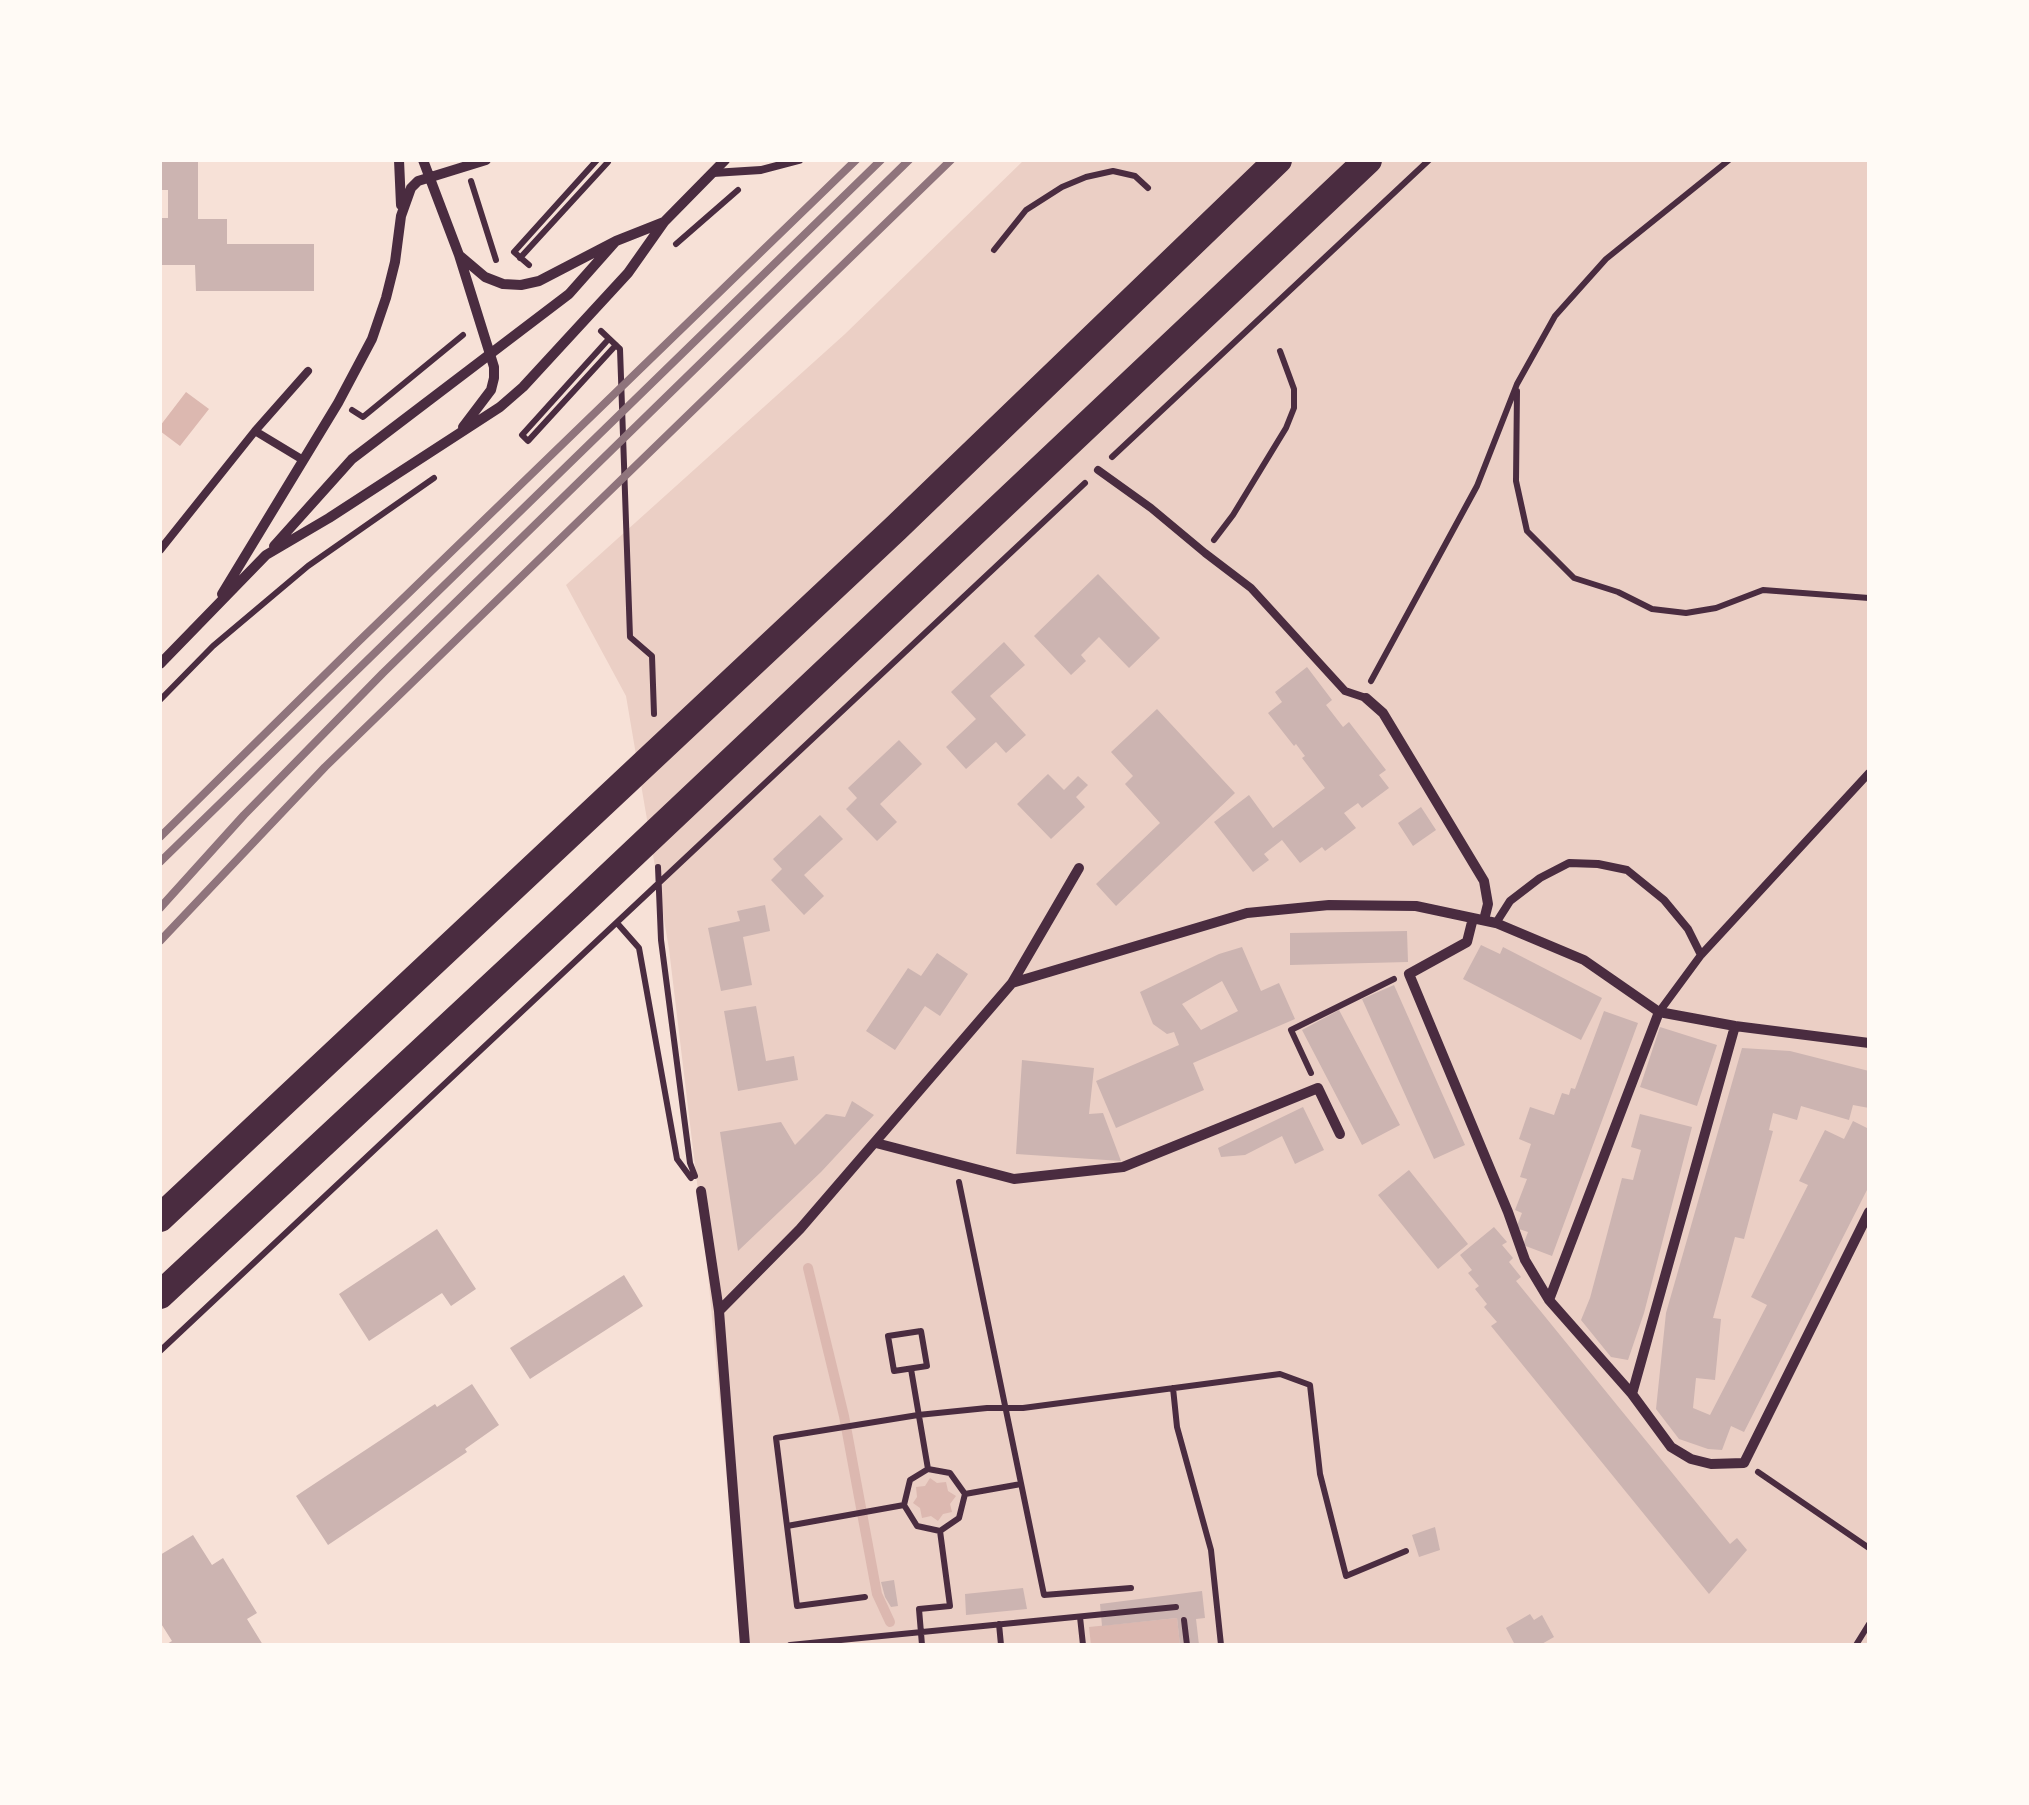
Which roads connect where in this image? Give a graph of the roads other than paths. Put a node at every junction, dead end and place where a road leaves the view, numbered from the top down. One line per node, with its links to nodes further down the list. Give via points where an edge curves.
1 (399, 160): 10 (street)
2 (423, 160): 9 (street)
3 (486, 160): 9 (street)
4 (725, 160): 8 (street)
5 (799, 160): 8 (lane)
6 (1278, 160): 37 (highway)
7 (1368, 160): 38 (highway)
8 (713, 173): 11 (street)
9 (430, 178): 10 (street, via 411,188); 13 (street)
10 (401, 216): 18 (street, via 372,338)
11 (664, 222): 12 (street); 17 (street, via 628,273 523,387)
12 (616, 241): 13 (street, via 521,285 485,277); 14 (street, via 569,294)
13 (459, 255): 14 (street)
14 (490, 354): 17 (street, via 491,390); 21 (street, via 352,460)
15 (308, 371): 16 (lane)
16 (255, 430): 18 (lane); 20 (lane)
17 (458, 434): 21 (street)
18 (303, 460): 22 (street)
19 (1098, 470): 24 (lane, via 1251,588 1345,691)
20 (160, 550)
21 (266, 554): 22 (street)
22 (214, 608): 23 (street)
23 (160, 664)
24 (1366, 698): 27 (street, via 1383,713 1484,881)
25 (1869, 773): 28 (lane)
26 (1079, 868): 29 (street)
27 (1484, 920): 28 (lane, via 1569,863 1598,864 1627,870 1664,900); 29 (street, via 1416,906 1247,913); 30 (street, via 1584,960); 39 (street, via 1466,942 1409,974 1525,1260)
28 (1702, 955): 30 (lane)
29 (1012, 983): 34 (street)
30 (1660, 1012): 31 (street); 39 (street)
31 (1735, 1026): 32 (street); 41 (street)
32 (1869, 1043)
33 (1340, 1134): 34 (street, via 1318,1088 1122,1167 1014,1178)
34 (876, 1143): 40 (street)
35 (701, 1191): 40 (street)
36 (1869, 1212): 41 (street, via 1744,1462 1711,1464 1671,1447)
37 (160, 1218)
38 (160, 1294)
39 (1550, 1300): 41 (street)
40 (719, 1311): 42 (street)
41 (1632, 1394)
42 (745, 1645)

